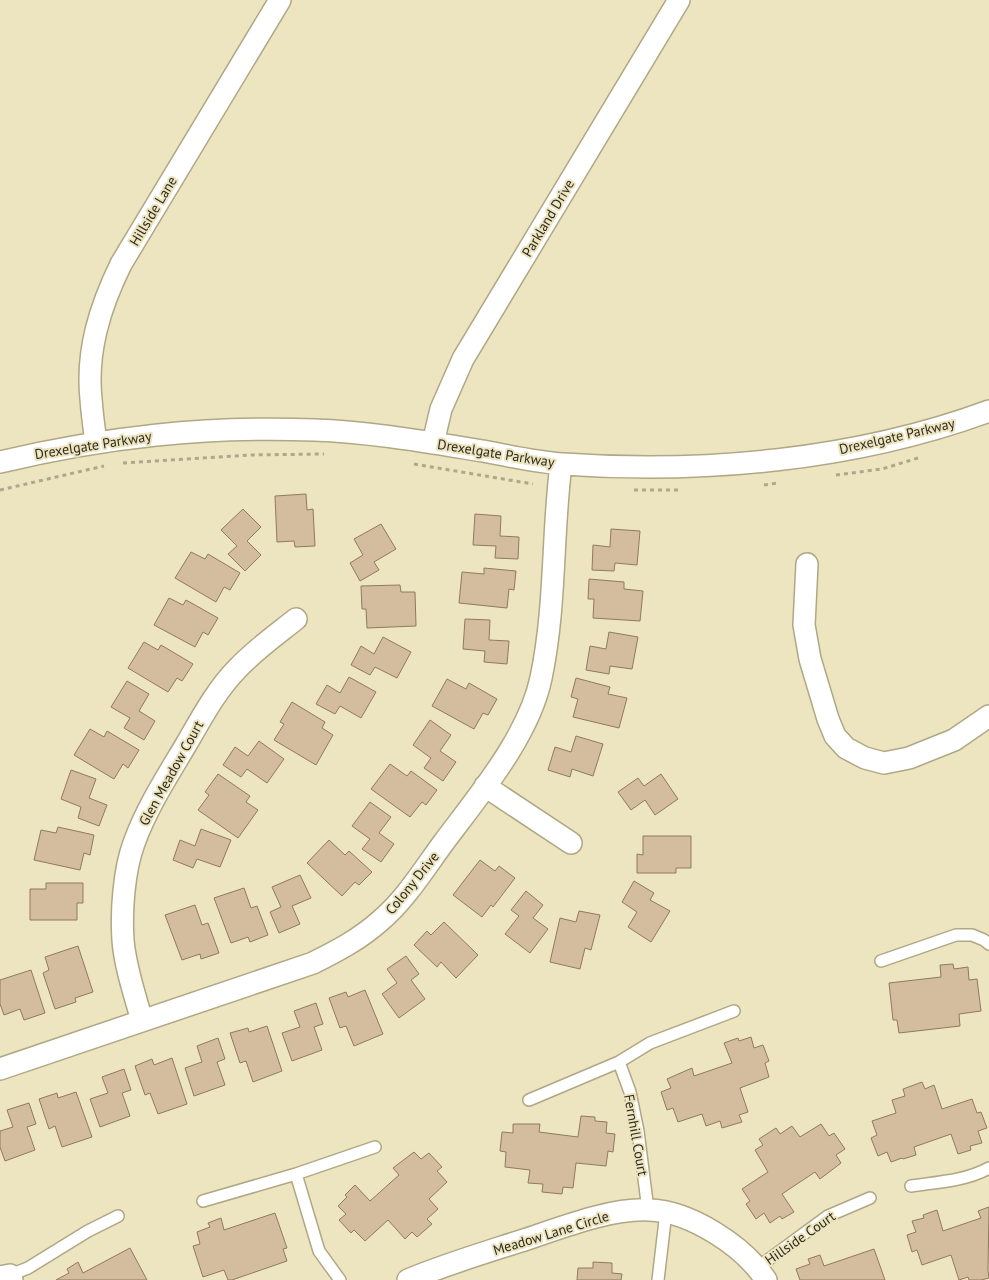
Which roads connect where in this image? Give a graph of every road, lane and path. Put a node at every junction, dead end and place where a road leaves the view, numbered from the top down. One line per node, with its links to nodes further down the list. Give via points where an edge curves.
1 (280, 0): 4 (street, Hillside Lane, via 107,292 94,337 91,366 90,398)
2 (679, 0): 5 (street, Parkland Drive, via 463,359 441,409)
3 (989, 412): 9 (street, Drexelgate Parkway, via 885,441 774,460 704,466)
4 (96, 442): 5 (street, Drexelgate Parkway, via 149,435 260,429 370,434); 7 (street, Drexelgate Parkway)
5 (433, 443): 9 (street, Drexelgate Parkway)
6 (327, 454): 11 (path, via 249,455 113,464)
7 (0, 462)
8 (412, 464): 10 (path)
9 (561, 464): 15 (street, Colony Drive, via 551,604 541,678 515,740)
10 (524, 484)
11 (0, 490)
12 (807, 564): 14 (street, via 804,625 810,658 828,719 835,736 846,748 884,763 908,758 954,740)
13 (296, 619): 20 (street, Glen Meadow Court, via 258,649 219,692 155,796 133,844 127,871 123,941)
14 (989, 716)
15 (485, 786): 16 (street); 20 (street, Colony Drive, via 402,899 355,940 313,962)
16 (571, 843)
17 (989, 944): 18 (lane, via 972,935 956,935)
18 (881, 961)
19 (734, 1011): 21 (lane, via 650,1043)
20 (142, 1021): 22 (street, Colony Drive)
21 (619, 1062): 23 (lane); 30 (lane, Fernhill Court, via 630,1092)
22 (0, 1069)
23 (529, 1100)
24 (375, 1147): 26 (lane)
25 (989, 1168): 27 (lane, via 962,1178)
26 (296, 1174): 29 (lane); 34 (lane, via 319,1251)
27 (911, 1186)
28 (870, 1198): 32 (lane, Hillside Court, via 828,1216)
29 (203, 1201)
30 (657, 1211): 32 (street, Meadow Lane Circle, via 693,1222 719,1235); 35 (street, Meadow Lane Circle, via 623,1212 580,1222); 36 (lane, Fernhill Court)
31 (118, 1216): 33 (lane)
32 (762, 1274)
33 (7, 1277)
34 (340, 1280)
35 (408, 1280)
36 (658, 1280)

